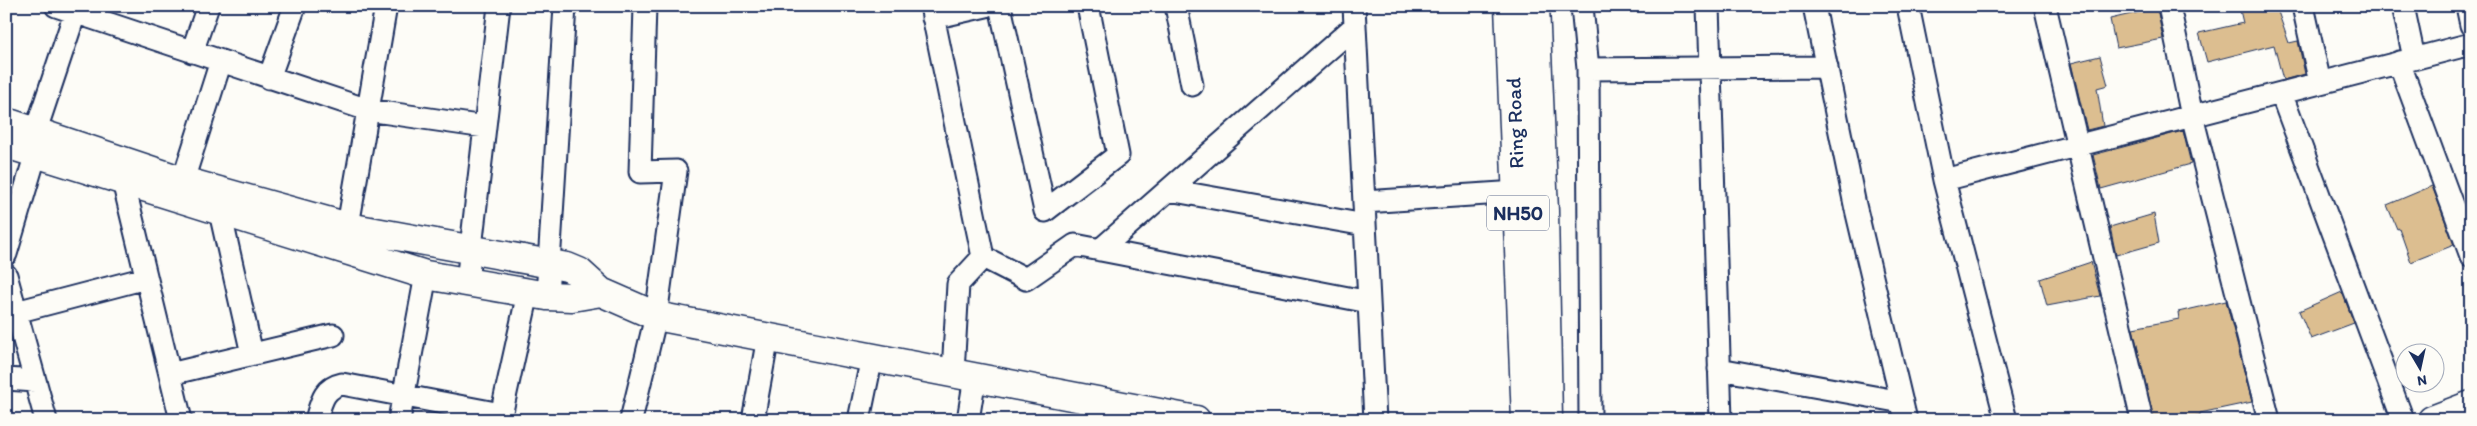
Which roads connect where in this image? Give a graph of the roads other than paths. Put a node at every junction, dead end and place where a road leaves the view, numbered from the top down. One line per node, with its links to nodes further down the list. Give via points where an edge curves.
1 (208, 6): 27 (street)
2 (294, 6): 33 (street)
3 (386, 6): 37 (street)
4 (499, 6): 40 (street)
5 (565, 6): 57 (street)
6 (645, 6): 66 (street, via 640,172 676,171)
7 (986, 6): 23 (street)
8 (1000, 6): 9 (street, via 1045,211 1118,155)
9 (1088, 6)
10 (1176, 6): 35 (street)
11 (1509, 6): 47 (main road, Ring Road / NH50)
12 (1535, 6): 91 (main road, Ring Road / NH50, via 1544,201)
13 (1582, 6): 32 (street)
14 (1708, 6): 31 (street)
15 (1814, 6): 30 (street)
16 (1908, 6): 43 (street)
17 (2044, 6): 42 (street)
18 (2169, 6): 38 (street)
19 (2303, 6): 34 (street)
20 (2403, 6): 28 (street)
21 (2467, 6): 25 (street)
22 (75, 10): 27 (street); 41 (street)
23 (932, 12): 56 (street)
24 (1354, 16): 46 (street); 48 (street)
25 (2471, 25)
26 (2471, 44): 28 (street)
27 (192, 52): 29 (street)
28 (2407, 60): 34 (street); 55 (street)
29 (221, 61): 33 (street); 45 (street)
30 (1827, 67): 31 (street); 78 (street, via 1855,205)
31 (1710, 68): 32 (street); 71 (street)
32 (1588, 69): 92 (street)
33 (270, 78): 37 (street)
34 (2320, 83): 36 (street)
35 (1192, 84)
36 (2281, 93): 38 (street); 97 (street)
37 (368, 110): 40 (street); 51 (street)
38 (2192, 116): 42 (street); 96 (street)
39 (6, 122): 41 (main road)
40 (485, 127): 52 (street)
41 (27, 145): 44 (main road); 45 (main road); 54 (street)
42 (2076, 145): 43 (street); 95 (street)
43 (1944, 180): 94 (street)
44 (123, 181): 45 (main road); 60 (street)
45 (180, 190): 49 (main road); 51 (main road)
46 (1169, 190): 50 (street); 53 (street)
47 (1517, 192): 48 (street); 90 (main road, Ring Road / NH50)
48 (1364, 202): 50 (street)
49 (220, 212): 51 (main road); 69 (street)
50 (1365, 225): 64 (street)
51 (346, 238): 52 (main road); 59 (main road)
52 (471, 250): 57 (main road); 61 (street)
53 (1100, 250): 56 (street, via 1075,245 1026,279); 64 (street)
54 (6, 254)
55 (2471, 256)
56 (983, 257): 73 (street, via 958,284)
57 (549, 264): 62 (main road, via 579,272); 63 (street)
58 (6, 275): 65 (street)
59 (426, 275): 61 (main road); 76 (street)
60 (146, 278): 65 (street); 72 (street)
61 (467, 282): 63 (main road)
62 (601, 292): 63 (main road, via 572,297); 66 (main road)
63 (538, 294): 79 (street)
64 (1369, 302): 89 (street)
65 (16, 312): 75 (street)
66 (656, 316): 68 (main road); 84 (street)
67 (333, 335): 69 (street)
68 (768, 337): 70 (main road); 85 (street)
69 (252, 354): 72 (street)
70 (872, 357): 73 (main road); 86 (street)
71 (1720, 369): 78 (street); 93 (street)
72 (170, 374): 81 (street)
73 (964, 375): 87 (street); 88 (main road)
74 (6, 379): 75 (street)
75 (35, 380): 80 (street)
76 (403, 396): 79 (street); 82 (street, via 342,384 333,386 324,394); 83 (street)
77 (2470, 410): 98 (main road)
78 (1904, 411)
79 (501, 417)
80 (46, 420)
81 (181, 420)
82 (316, 420)
83 (399, 420)
84 (631, 420)
85 (753, 420)
86 (859, 420)
87 (968, 420)
88 (1196, 420)
89 (1375, 420)
90 (1526, 420)
91 (1548, 420)
92 (1590, 420)
93 (1721, 420)
94 (2006, 420)
95 (2142, 420)
96 (2269, 420)
97 (2402, 420)
98 (2432, 420)

